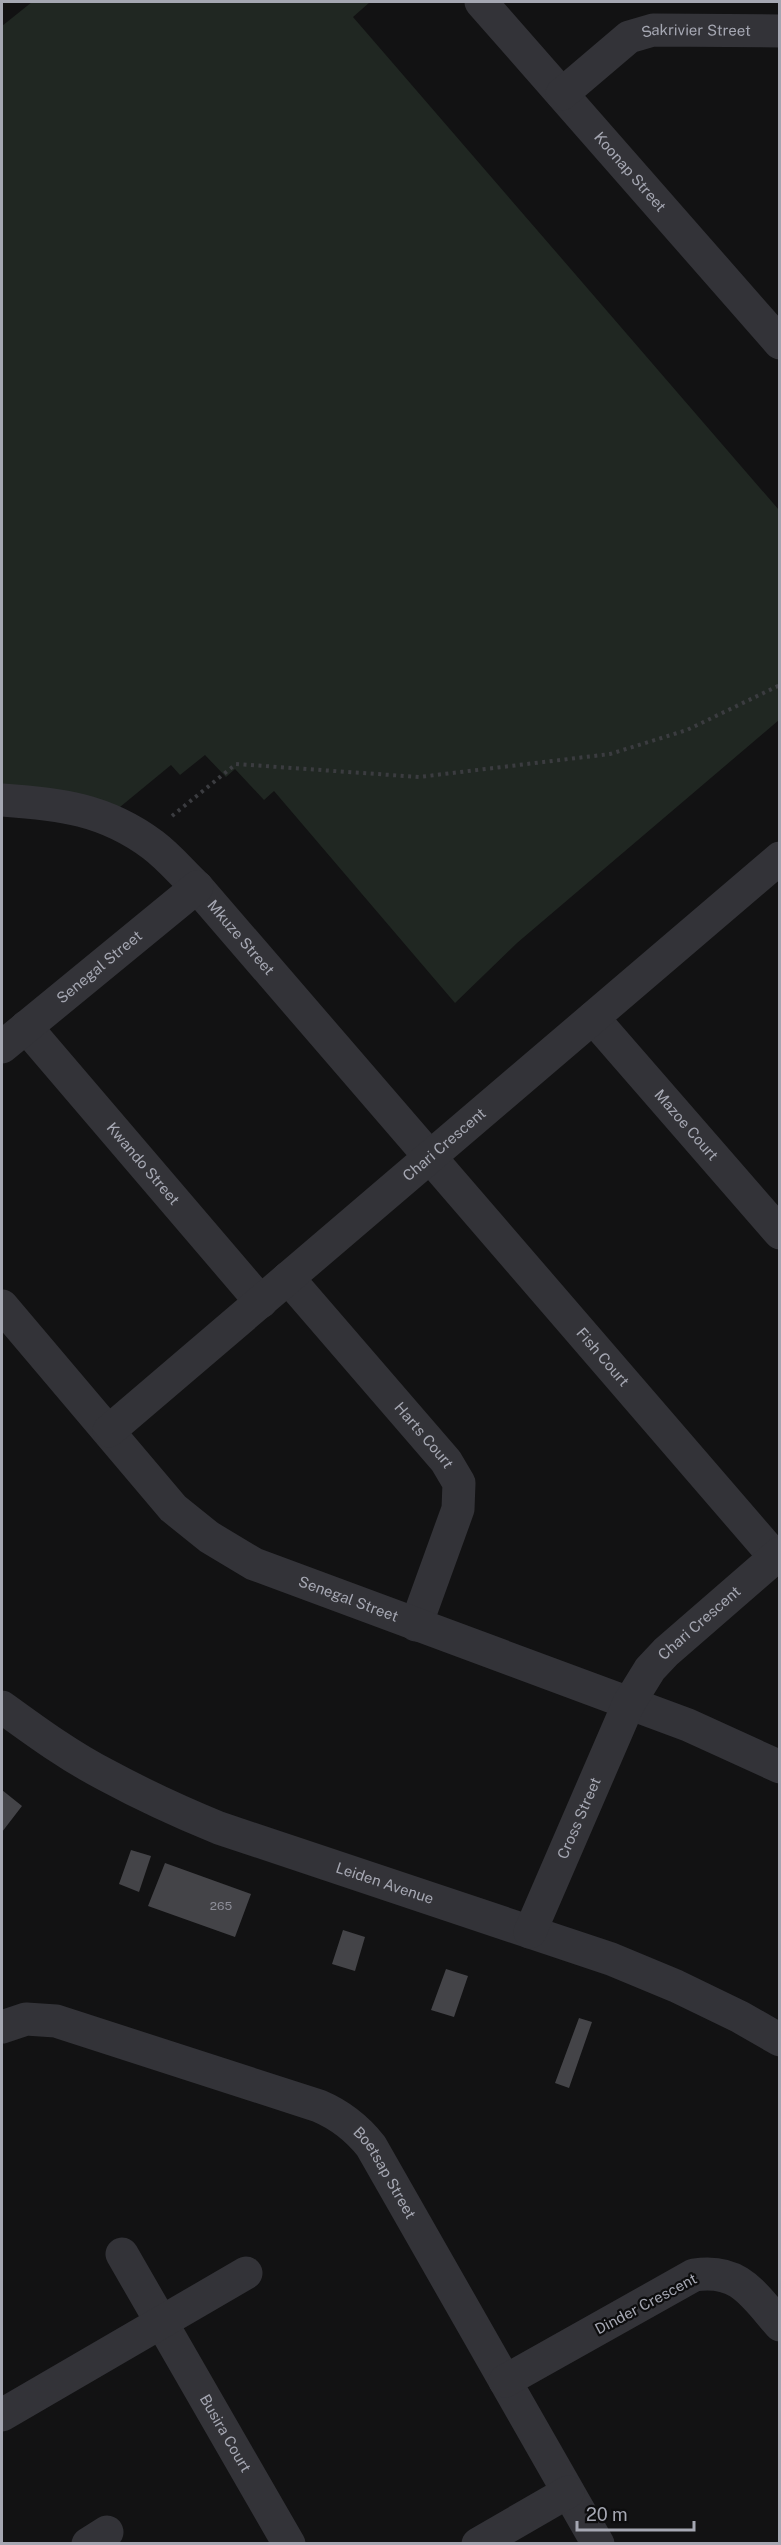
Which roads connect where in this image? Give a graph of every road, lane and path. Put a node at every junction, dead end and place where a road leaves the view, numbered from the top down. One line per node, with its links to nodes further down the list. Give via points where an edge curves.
1 (481, 2): 3 (street, Koonap Street)
2 (780, 31): 3 (street, Sakrivier Street, via 653,30 629,37)
3 (562, 94): 4 (street, Koonap Street)
4 (780, 344)
5 (780, 685): 7 (path, via 687,730 610,754 419,777 236,764)
6 (2, 800): 7 (street, Mkuze Street, via 66,805 122,825)
7 (143, 839): 9 (street, Mkuze Street)
8 (780, 858): 10 (street, Chari Crescent)
9 (197, 886): 11 (street, Senegal Street); 12 (street, Mkuze Street)
10 (592, 1018): 12 (street, Chari Crescent); 13 (street, Mazoe Court)
11 (14, 1037): 15 (street, Kwando Street)
12 (429, 1157): 14 (street, Chari Crescent); 18 (street, Fish Court)
13 (780, 1233)
14 (288, 1278): 15 (street, Chari Crescent); 19 (street, Harts Court, via 446,1461 459,1484 458,1509)
15 (261, 1302): 17 (street, Chari Crescent)
16 (2, 1306): 17 (street, Senegal Street)
17 (109, 1431): 19 (street, Senegal Street, via 173,1508 209,1537 254,1564)
18 (777, 1555): 20 (street, Chari Crescent, via 666,1652)
19 (416, 1624): 20 (street, Senegal Street)
20 (628, 1703): 22 (street, Senegal Street, via 688,1725); 23 (street, Cross Street)
21 (2, 1707): 23 (street, Leiden Avenue, via 104,1774 161,1804 219,1828)
22 (780, 1767)
23 (530, 1932): 25 (street, Leiden Avenue, via 676,1986)
24 (2, 2027): 30 (street, Boetsap Street, via 26,2019 56,2021 319,2106 347,2121 371,2146)
25 (780, 2040)
26 (122, 2254): 28 (street, Busira Court)
27 (246, 2273): 28 (street)
28 (161, 2322): 31 (street); 33 (street, Busira Court)
29 (780, 2325): 30 (street, Dinder Crescent, via 735,2279 721,2273 694,2275)
30 (505, 2381): 32 (street, Boetsap Street)
31 (2, 2415)
32 (568, 2492): 34 (street); 35 (street, Boetsap Street)
33 (290, 2544)
34 (478, 2544)
35 (598, 2544)

